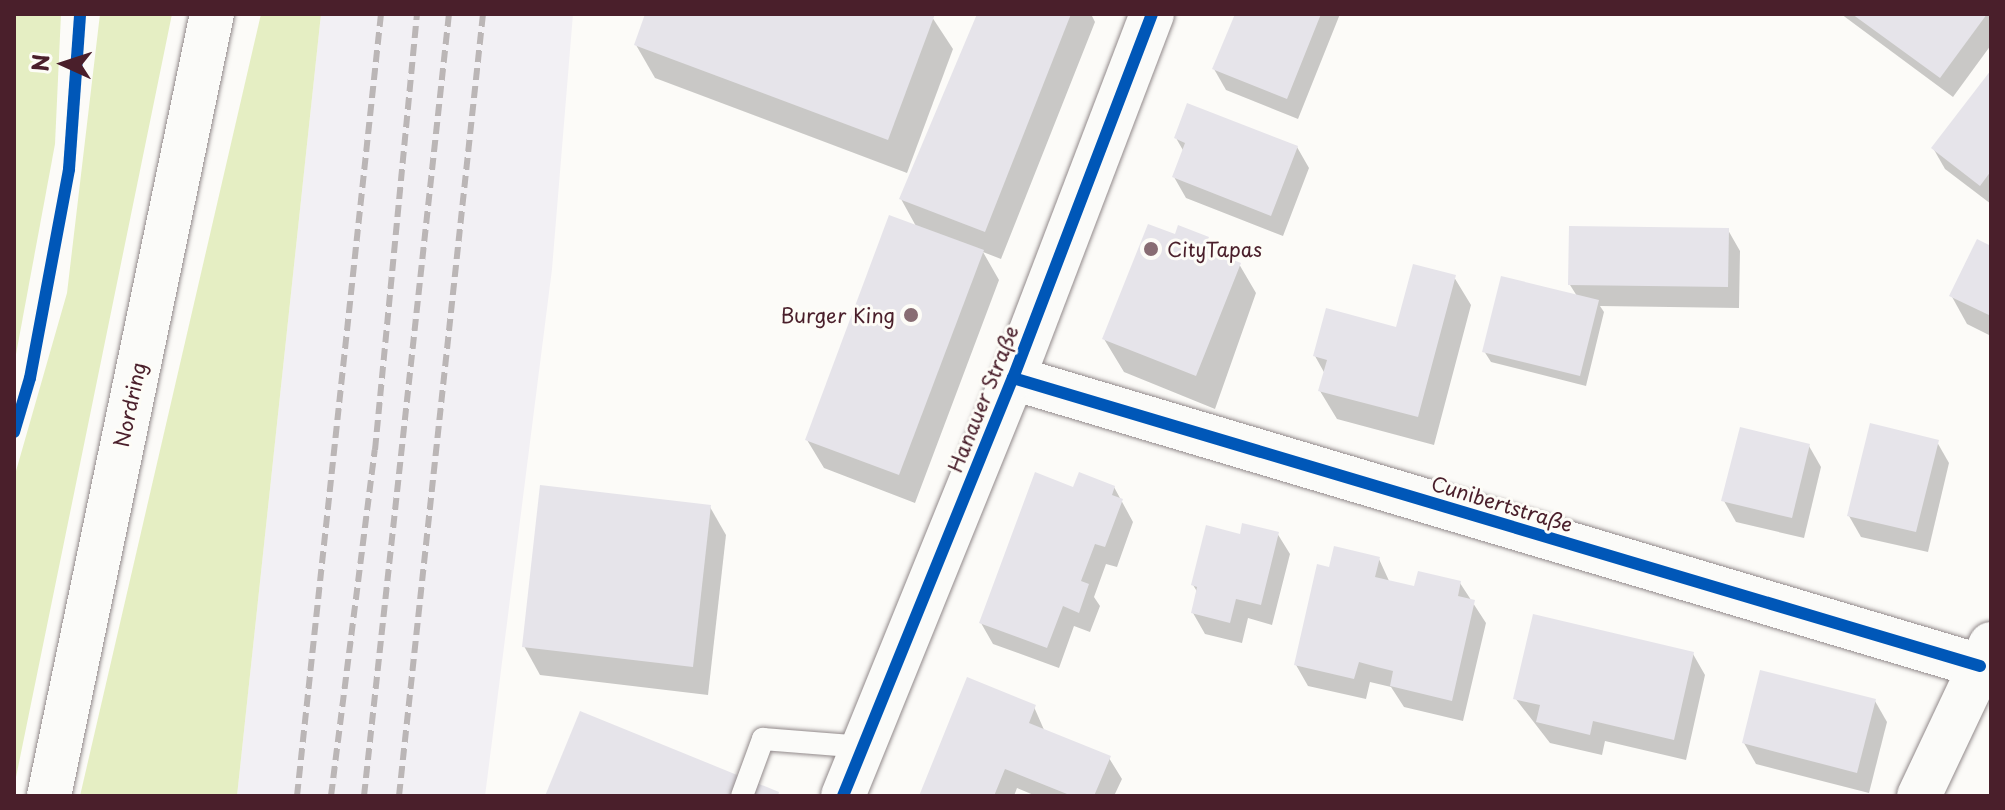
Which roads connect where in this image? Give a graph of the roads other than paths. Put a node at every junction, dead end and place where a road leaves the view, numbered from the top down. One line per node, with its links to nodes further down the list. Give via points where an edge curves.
1 (212, 14): 6 (main road, Nordring)
2 (1152, 14): 3 (main road, Hanauer Straße)
3 (1013, 378): 4 (main road, Cunibertstraße); 5 (main road, Hanauer Straße)
4 (1986, 655): 9 (main road)
5 (864, 747): 7 (lane, via 763,739); 8 (main road, Hanauer Straße)
6 (49, 796)
7 (742, 796)
8 (843, 796)
9 (1919, 796)

